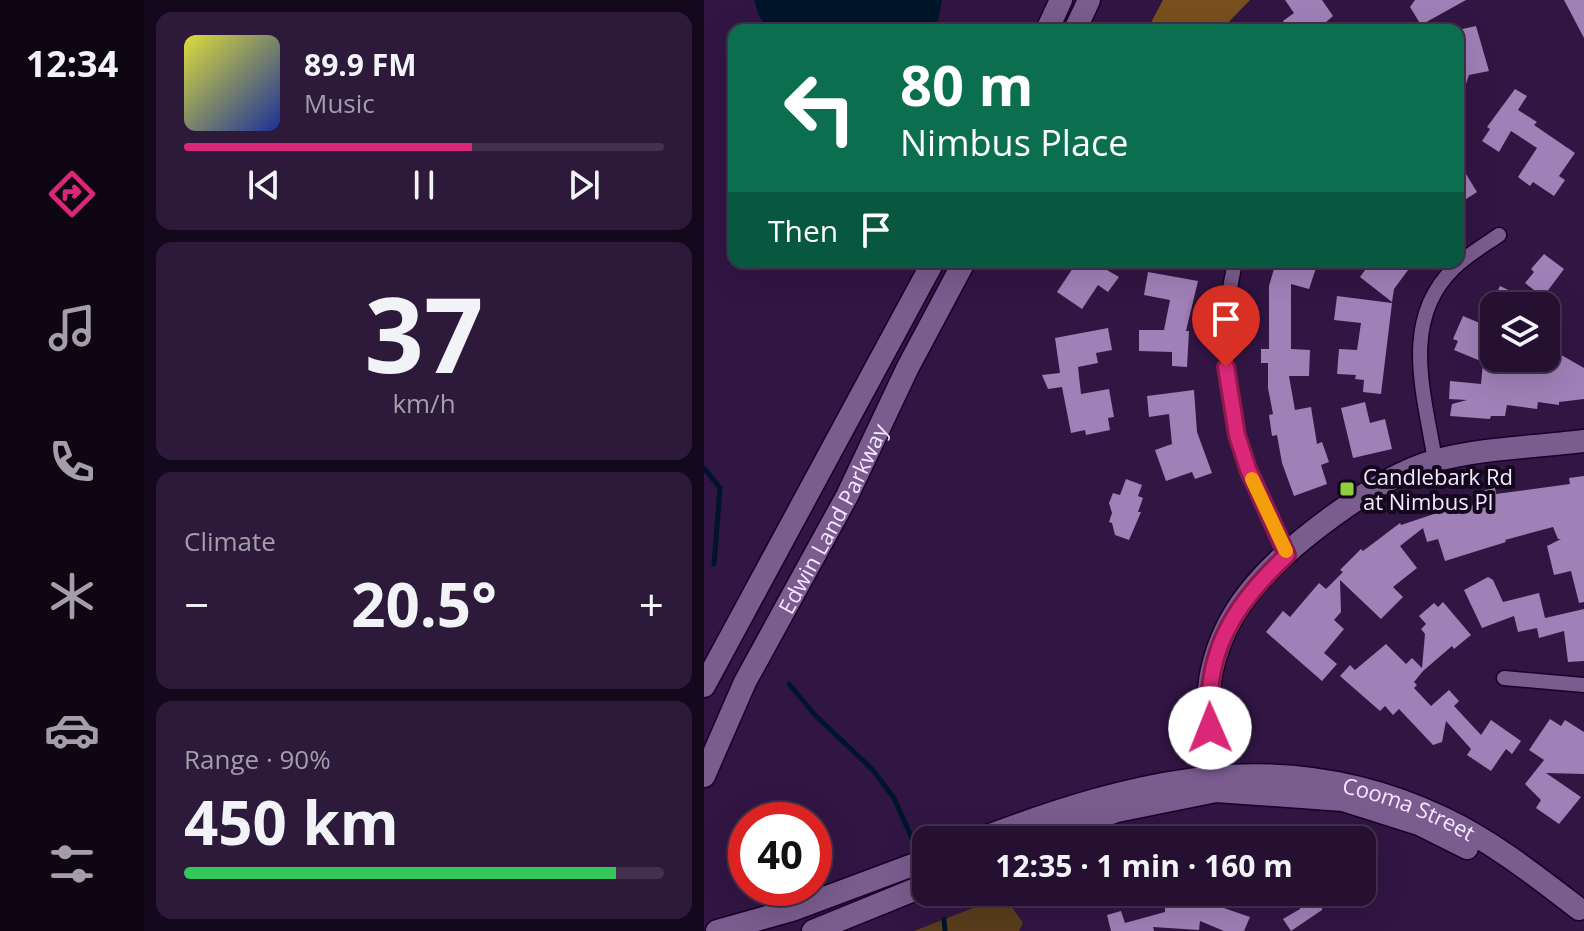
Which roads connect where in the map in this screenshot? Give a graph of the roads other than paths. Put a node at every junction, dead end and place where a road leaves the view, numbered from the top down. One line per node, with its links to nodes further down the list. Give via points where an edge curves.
1 (1061, 0): 3 (main road)
2 (1089, 0): 4 (main road)
3 (1050, 24)
4 (1078, 24)
5 (1499, 235): 6 (street)
6 (1464, 259)
7 (930, 268): 16 (main road, Edwin Land Parkway)
8 (961, 268): 17 (main road, Edwin Land Parkway, via 847,496 745,682)
9 (1234, 268): 13 (street, via 1226,367 1237,435)
10 (1454, 268): 12 (street, via 1430,301 1420,328 1419,369)
11 (1584, 441): 12 (main road)
12 (1435, 461): 13 (main road, via 1365,494)
13 (1287, 555): 18 (main road, via 1247,594 1218,649 1208,698)
14 (1504, 678): 15 (street)
15 (1584, 685)
16 (704, 686)
17 (704, 776)
18 (1216, 783): 19 (main road, via 1153,786 1073,805); 20 (main road); 23 (main road, Cooma Street, via 1343,800 1419,824)
19 (1015, 826)
20 (1076, 826)
21 (912, 865): 24 (main road, via 792,910)
22 (912, 890): 25 (main road)
23 (1582, 910)
24 (717, 931)
25 (813, 931)

